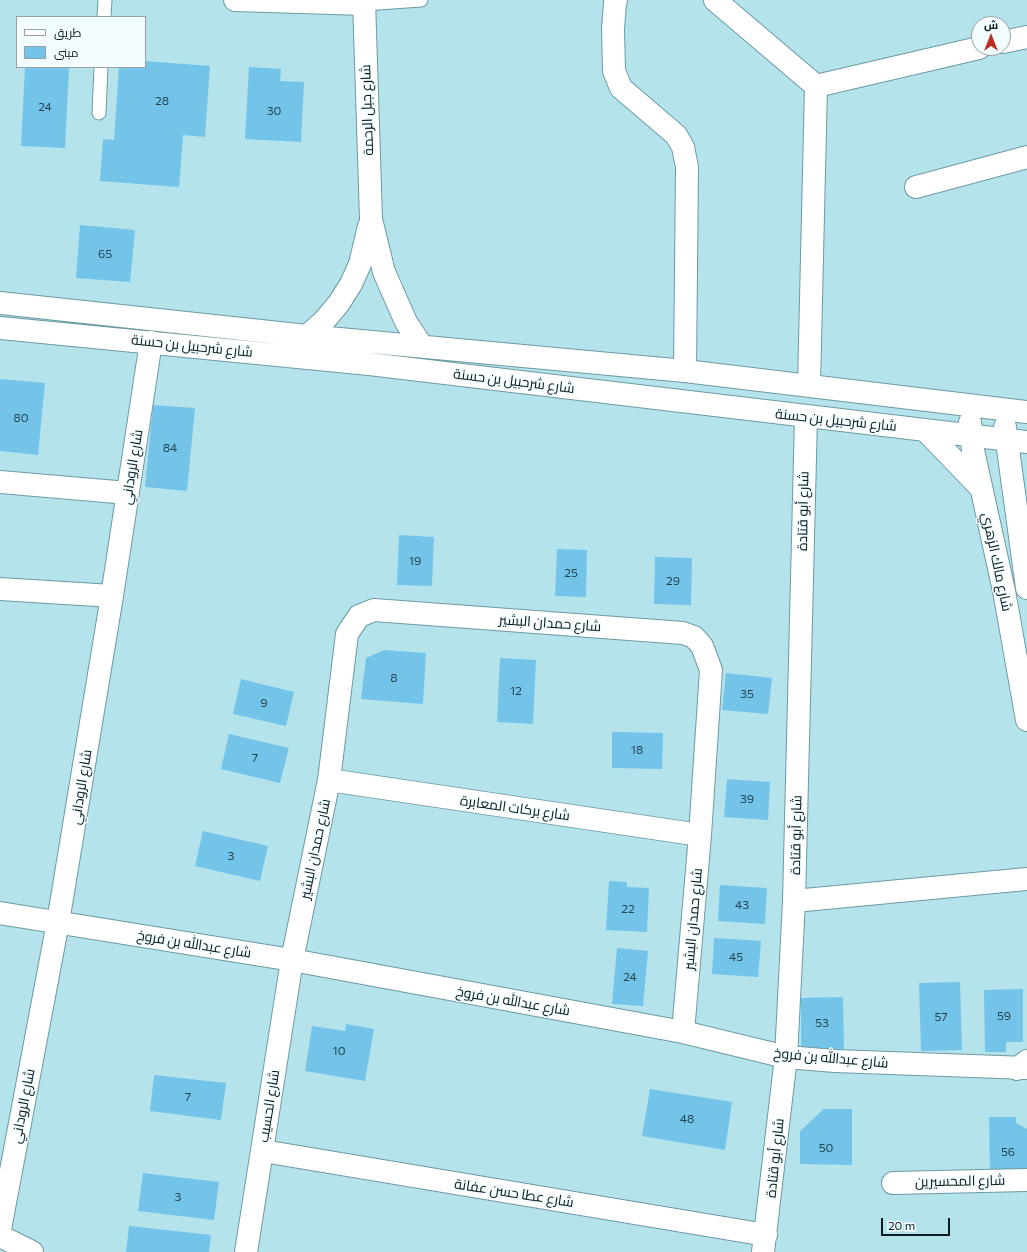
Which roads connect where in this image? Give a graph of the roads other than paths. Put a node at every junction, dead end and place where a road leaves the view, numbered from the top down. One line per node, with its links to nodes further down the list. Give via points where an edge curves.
1 (105, 0): 7 (lane)
2 (235, 0): 6 (street)
3 (421, 0): 6 (lane)
4 (616, 0): 22 (street, via 613,28 614,71 621,88 676,135 687,167)
5 (715, 0): 12 (street)
6 (364, 2): 16 (street, شارع جبل الرحمة)
7 (104, 16)
8 (1027, 37): 9 (street)
9 (1011, 40)
10 (971, 50): 12 (street)
11 (101, 68): 13 (lane)
12 (816, 86): 23 (street)
13 (99, 113)
14 (1027, 157): 15 (street)
15 (916, 187)
16 (370, 219): 19 (street, شارع جبل الرحمة, via 365,249 351,284 324,321); 21 (street, شارع جبل الرحمة, via 389,285 406,322)
17 (0, 303): 19 (street, شارع شرحبيل بن حسنة)
18 (0, 328): 20 (street, شارع شرحبيل بن حسنة)
19 (307, 336): 21 (street, شارع شرحبيل بن حسنة)
20 (151, 342): 27 (street, شارع شرحبيل بن حسنة, via 369,364); 33 (street, شارع الروداني)
21 (421, 345): 22 (street, شارع شرحبيل بن حسنة)
22 (685, 371): 23 (street, شارع شرحبيل بن حسنة)
23 (809, 385): 24 (street, شارع شرحبيل بن حسنة)
24 (968, 404): 25 (street, شارع شرحبيل بن حسنة); 29 (street, شارع مالك الزهري)
25 (1003, 409): 26 (street, شارع شرحبيل بن حسنة); 30 (street, شارع مالك الزهري)
26 (1027, 412)
27 (806, 417): 28 (street, شارع شرحبيل بن حسنة); 42 (street, شارع أبو قتادة)
28 (925, 430): 29 (street, شارع شرحبيل بن حسنة); 32 (street)
29 (971, 436): 30 (street, شارع شرحبيل بن حسنة); 32 (street, شارع مالك الزهري)
30 (1017, 441): 34 (street, شارع مالك الزهري)
31 (0, 482): 33 (street)
32 (981, 489): 38 (street, شارع مالك الزهري, via 1004,591)
33 (128, 493): 37 (street, شارع الروداني)
34 (1024, 539): 35 (street, شارع مالك الزهري)
35 (1027, 588)
36 (0, 589): 37 (street)
37 (112, 596): 44 (street, شارع الروداني)
38 (1027, 720)
39 (329, 780): 40 (street, شارع بركات المعابرة); 40 (street, شارع حمدان البشير, via 347,634 359,616 374,610 382,610 683,633 694,637 702,646 711,670); 45 (street, شارع حمدان البشير)
40 (700, 835): 46 (street, شارع حمدان البشير)
41 (1027, 879): 42 (street)
42 (794, 901): 47 (street, شارع أبو قتادة)
43 (0, 913): 44 (street, شارع عبدالله بن فروخ)
44 (58, 922): 45 (street, شارع عبدالله بن فروخ); 52 (street, شارع الروداني)
45 (292, 960): 46 (street, شارع عبدالله بن فروخ); 49 (street, شارع الحسيب)
46 (684, 1032): 47 (street, شارع عبدالله بن فروخ)
47 (786, 1057): 48 (street, شارع عبدالله بن فروخ, via 835,1061); 54 (street, شارع أبو قتادة)
48 (1024, 1066)
49 (262, 1151): 54 (street, شارع عطا حسن عفانة); 56 (street, شارع الحسيب)
50 (1027, 1180): 51 (street, شارع المحسيرين)
51 (893, 1183)
52 (0, 1229)
53 (0, 1236): 55 (street)
54 (765, 1243)
55 (32, 1252)
56 (246, 1252)

